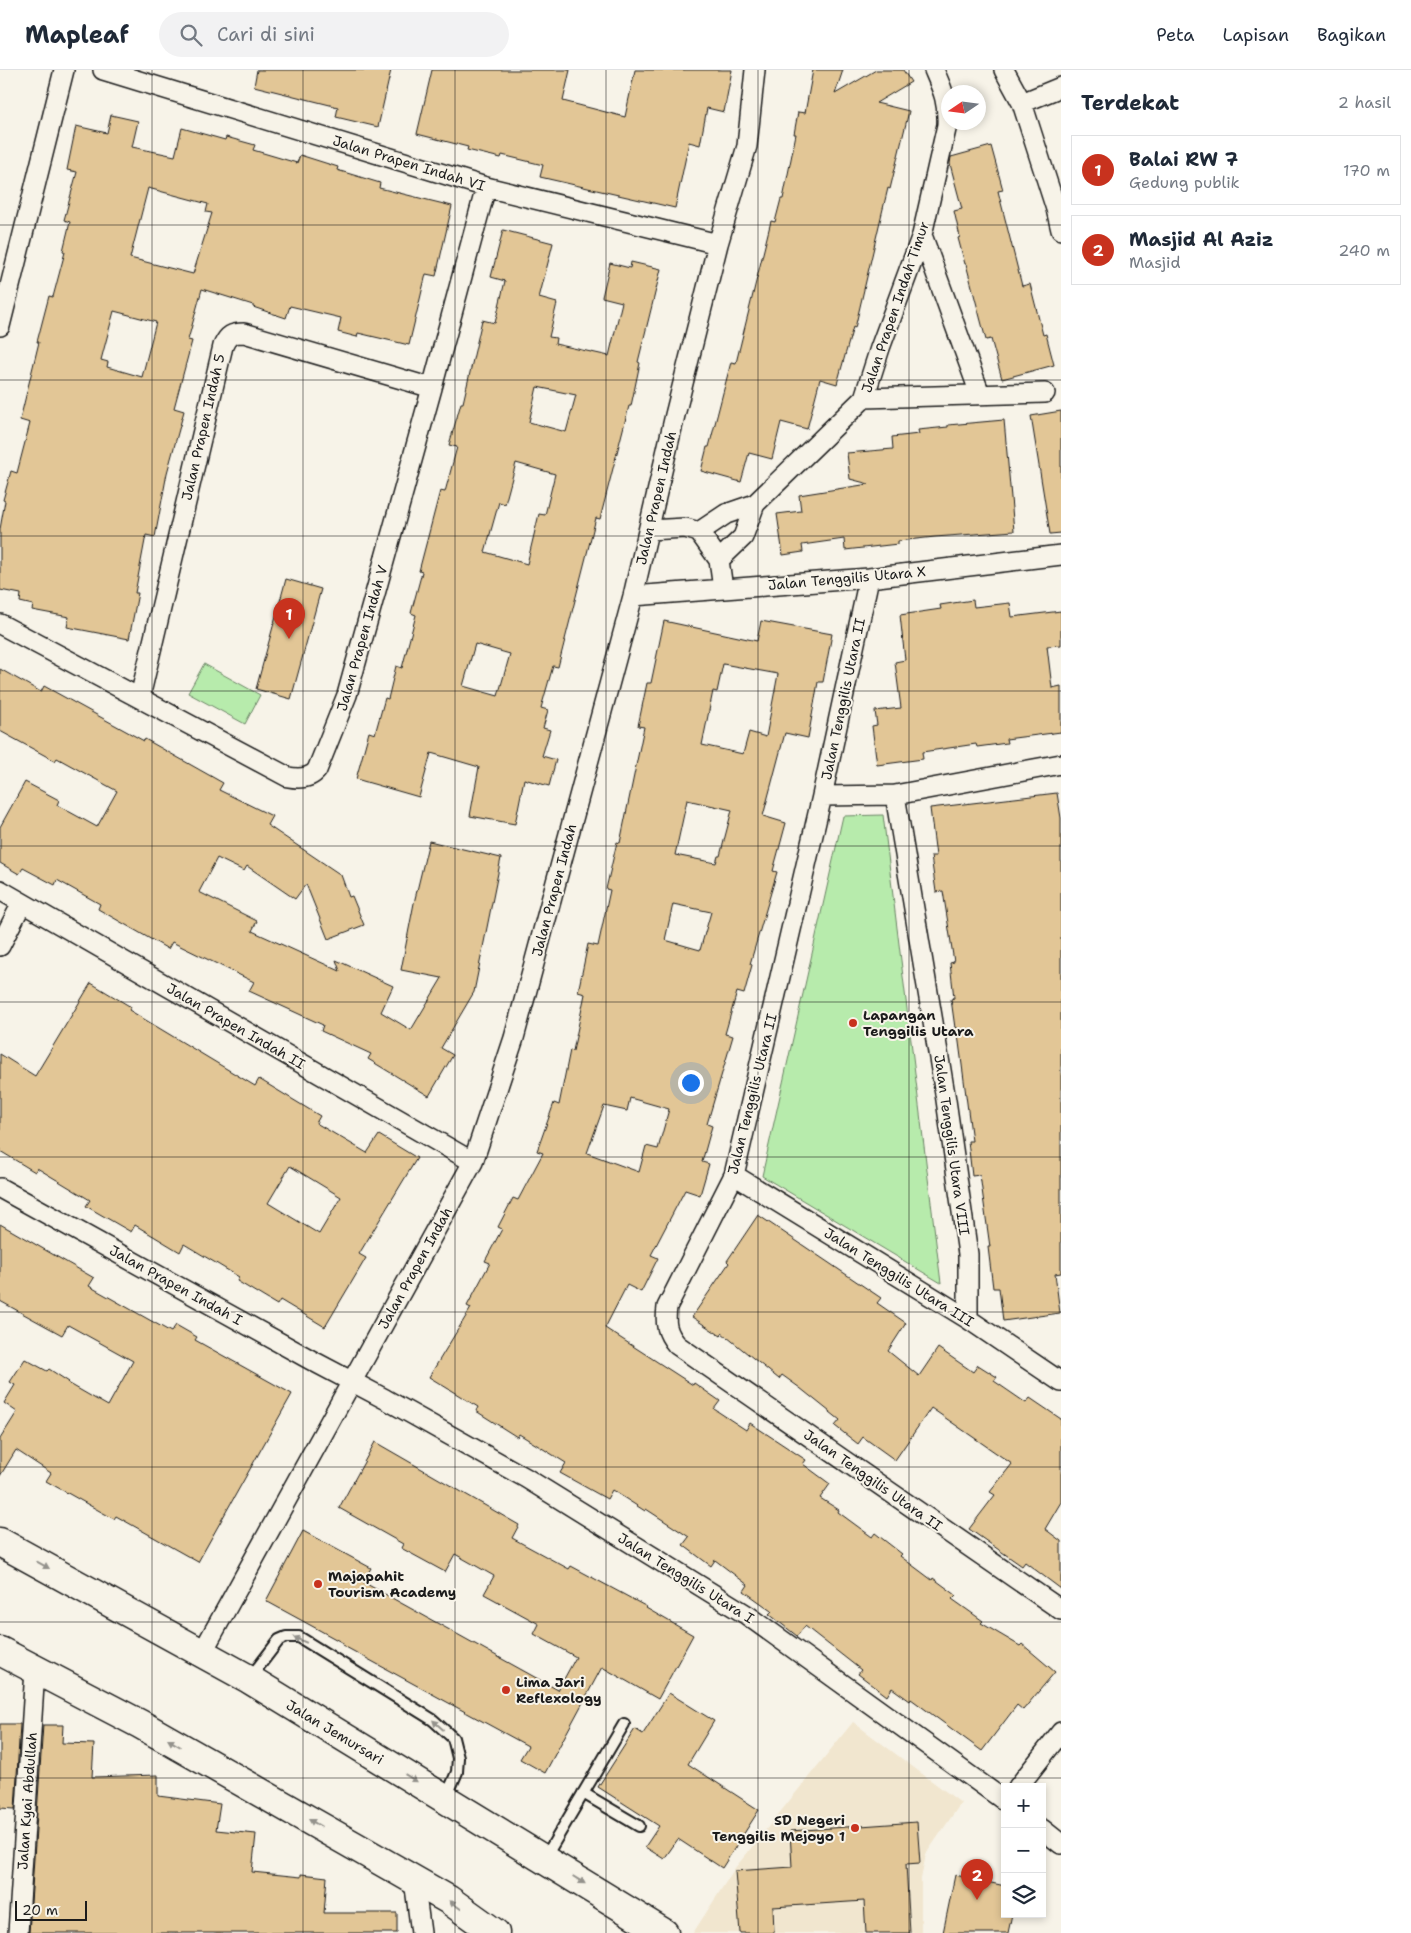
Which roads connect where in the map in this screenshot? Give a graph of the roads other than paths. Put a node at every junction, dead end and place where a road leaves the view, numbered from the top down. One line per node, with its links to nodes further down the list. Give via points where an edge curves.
1 (64, 70): 12 (street)
2 (103, 70): 8 (street, Jalan Prapen Indah VI)
3 (755, 70): 11 (street, Jalan Prapen Indah, via 747,146)
4 (934, 70): 10 (street, Jalan Prapen Indah Timur, via 946,97 947,124)
5 (1004, 70): 7 (street)
6 (1061, 87): 7 (street)
7 (1022, 103): 9 (street)
8 (486, 187): 11 (street, Jalan Prapen Indah VI); 13 (street, Jalan Prapen Indah V)
9 (1061, 230)
10 (922, 235): 15 (street); 16 (street, Jalan Prapen Indah Timur)
11 (718, 244): 18 (street, Jalan Prapen Indah)
12 (0, 326)
13 (432, 388): 26 (street, Jalan Prapen Indah 5, via 244,333 226,338); 26 (street, Jalan Prapen Indah V, via 347,695 313,775 296,779 288,777)
14 (1045, 393): 15 (street)
15 (980, 394): 16 (street)
16 (864, 398): 17 (street, Jalan Prapen Indah Timur)
17 (754, 504): 19 (street, Jalan Prapen Indah Timur, via 722,516); 21 (street, Jalan Prapen Indah Timur, via 742,537)
18 (649, 530): 19 (street, via 685,528); 24 (street, Jalan Prapen Indah)
19 (699, 532): 21 (street)
20 (1061, 554): 22 (street, Jalan Tenggilis Utara X)
21 (719, 560): 23 (street)
22 (869, 578): 23 (street, Jalan Tenggilis Utara X); 29 (street, Jalan Tenggilis Utara II)
23 (723, 589): 24 (street, Jalan Tenggilis Utara X)
24 (633, 596): 33 (street, Jalan Prapen Indah, via 514,1038)
25 (0, 624): 26 (street, Jalan Prapen Indah V)
26 (140, 697)
27 (1061, 764): 28 (street)
28 (895, 794): 29 (street); 36 (street, Jalan Tenggilis Utara VIII, via 945,1091 968,1254)
29 (822, 796): 34 (street, Jalan Tenggilis Utara II)
30 (0, 890): 31 (street, Jalan Prapen Indah II)
31 (22, 903): 32 (street); 33 (street, Jalan Prapen Indah II)
32 (0, 946)
33 (473, 1162): 37 (street, Jalan Prapen Indah)
34 (734, 1175): 36 (street, Jalan Tenggilis Utara III); 40 (street, Jalan Tenggilis Utara II, via 667,1307 669,1335 677,1344)
35 (0, 1188): 37 (street, Jalan Prapen Indah I)
36 (968, 1320): 38 (street, Jalan Tenggilis Utara III)
37 (352, 1382): 42 (street, Jalan Prapen Indah); 49 (street, Jalan Tenggilis Utara I, via 526,1478 747,1615)
38 (1061, 1382)
39 (0, 1542): 42 (main road, Jalan Jemursari, one-way to 42)
40 (1061, 1610)
41 (0, 1651): 43 (main road)
42 (202, 1653): 44 (main road, Jalan Jemursari)
43 (35, 1670): 55 (main road, one-way to 43, via 140,1724); 57 (street, Jalan Kyai Abdullah)
44 (249, 1679): 50 (main road, Jalan Jemursari, one-way to 50); 50 (lane, one-way to 44, via 457,1772 458,1758 453,1738 433,1720 299,1637 279,1640)
45 (624, 1724): 48 (lane)
46 (1061, 1732): 47 (street)
47 (1021, 1783)
48 (583, 1793): 51 (lane); 54 (lane)
49 (1001, 1797)
50 (446, 1799): 54 (main road, Jalan Jemursari)
51 (639, 1826)
52 (1046, 1832): 53 (street)
53 (1061, 1844)
54 (544, 1859): 56 (main road, Jalan Jemursari, one-way to 56)
55 (414, 1880): 58 (street); 59 (main road, one-way to 55)
56 (658, 1931)
57 (18, 1933)
58 (421, 1933)
59 (495, 1933)

